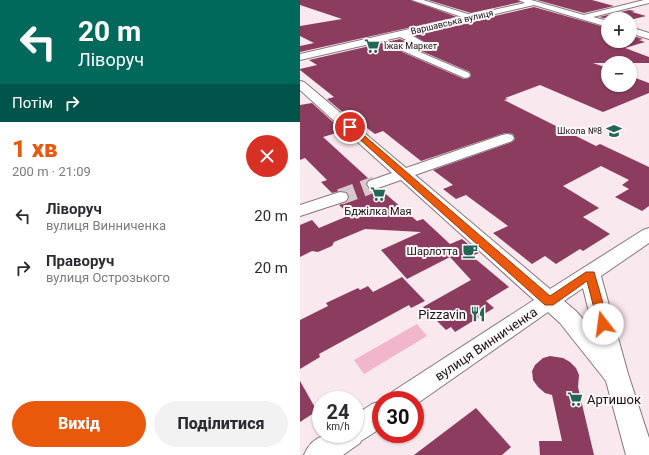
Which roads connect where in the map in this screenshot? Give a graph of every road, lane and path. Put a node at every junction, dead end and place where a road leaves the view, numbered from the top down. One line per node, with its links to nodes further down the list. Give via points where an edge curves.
1 (416, 0): 6 (street)
2 (523, 0): 4 (street)
3 (649, 1): 5 (street)
4 (534, 3): 5 (street); 6 (street, Варшавська вулиця)
5 (584, 17): 7 (street)
6 (469, 18): 9 (street, Варшавська вулиця)
7 (601, 22)
8 (637, 32): 10 (street)
9 (401, 34): 11 (street, Варшавська вулиця); 12 (street, via 420,43 406,49)
10 (649, 36)
11 (300, 57)
12 (465, 75)
13 (300, 84): 15 (street)
14 (507, 138): 15 (street)
15 (402, 174): 16 (street); 21 (street)
16 (375, 184)
17 (340, 197): 18 (street)
18 (300, 211)
19 (649, 234): 20 (street, вулиця Винниченка)
20 (590, 274): 21 (street, вулиця Винниченка); 22 (street)
21 (549, 302): 22 (street, via 568,317); 23 (street, вулиця Винниченка)
22 (618, 377): 26 (street)
23 (415, 391)
24 (336, 443): 25 (street)
25 (318, 455)
26 (640, 455)

